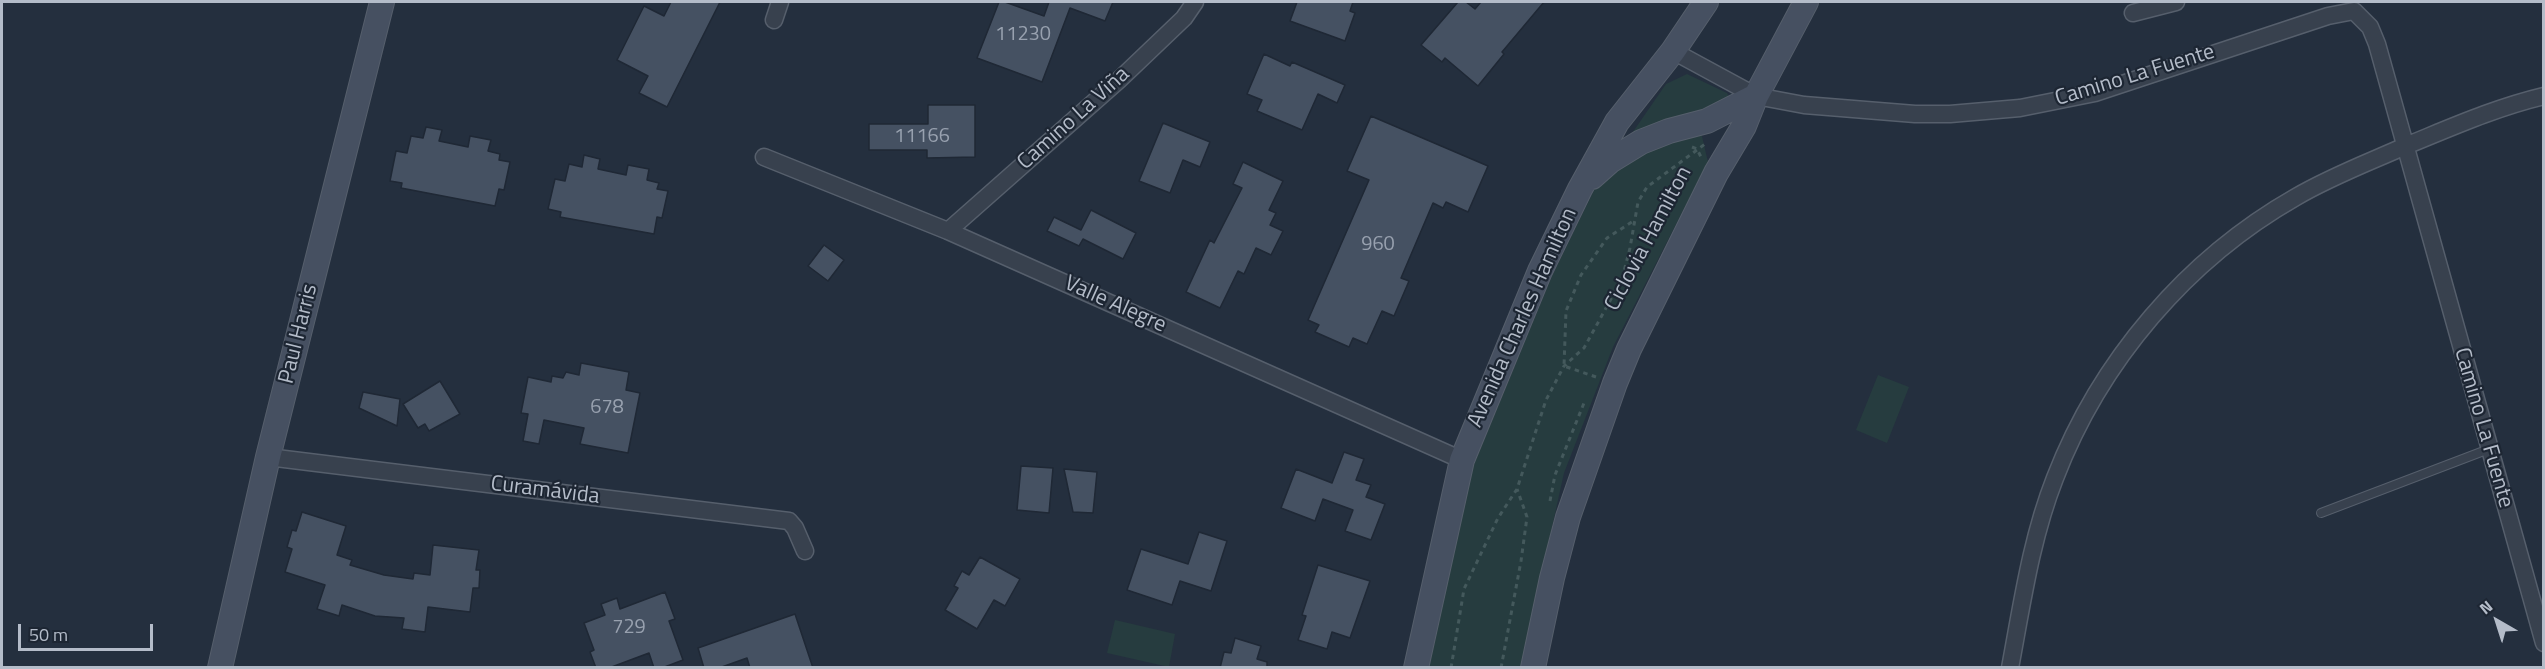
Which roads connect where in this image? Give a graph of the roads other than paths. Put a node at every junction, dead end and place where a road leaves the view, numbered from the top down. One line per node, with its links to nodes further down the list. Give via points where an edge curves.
1 (382, 2): 20 (main road, Paul Harris)
2 (780, 2): 9 (street)
3 (1195, 2): 18 (street, Camino La Viña, via 1184,18 1119,80)
4 (1706, 2): 10 (main road, Avenida Charles Hamilton)
5 (1806, 2): 11 (main road)
6 (2176, 2): 8 (street)
7 (2354, 6): 11 (street, Camino La Fuente, via 2095,93 2020,108 1915,114 1804,105); 14 (street, Camino La Fuente, via 2377,44)
8 (2131, 7)
9 (774, 21)
10 (1673, 51): 11 (street, Camino La Fuente); 17 (main road, Avenida Charles Hamilton, via 1617,122)
11 (1756, 96): 13 (main road); 16 (main road, via 1744,126)
12 (2544, 96): 14 (street, via 2480,114)
13 (1707, 135): 16 (main road, via 1719,156); 17 (main road, via 1669,131 1641,142 1610,161)
14 (2405, 147): 19 (street, Camino La Fuente); 28 (street, via 2329,179 2238,235 2173,294 2124,351 2080,422 2043,510)
15 (764, 157): 18 (street, Valle Alegre)
16 (1709, 166): 27 (main road, via 1629,349 1605,380 1552,578)
17 (1580, 189): 21 (main road, Avenida Charles Hamilton, via 1540,271)
18 (948, 231): 21 (street, Valle Alegre)
19 (2489, 449): 22 (lane); 24 (street, Camino La Fuente)
20 (268, 457): 23 (street, Curamávida, via 789,521); 25 (main road, Paul Harris)
21 (1462, 460): 26 (main road, Avenida Charles Hamilton)
22 (2321, 513)
23 (805, 551)
24 (2544, 643)
25 (220, 668)
26 (1416, 668)
27 (1533, 668)
28 (2010, 668)

